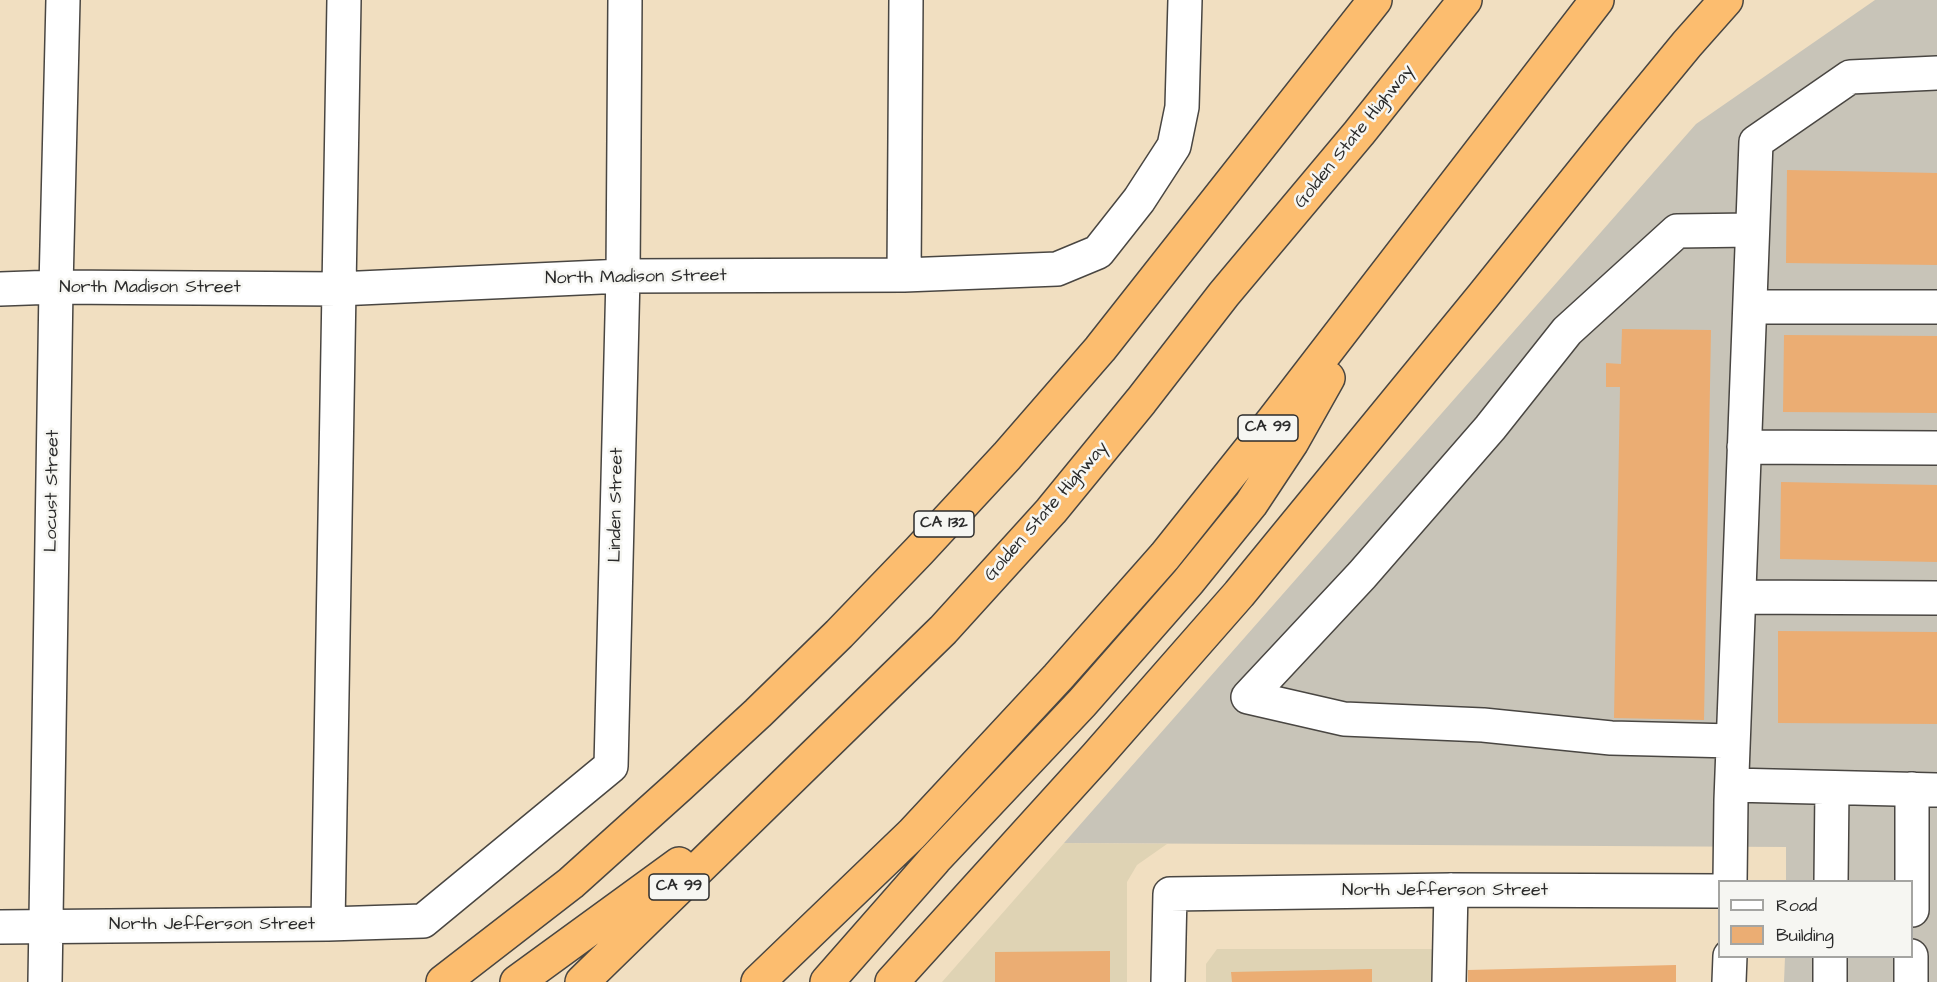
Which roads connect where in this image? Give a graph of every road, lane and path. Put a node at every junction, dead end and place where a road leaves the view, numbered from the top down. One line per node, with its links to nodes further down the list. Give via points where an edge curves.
1 (63, 0): 15 (street, Locust Street)
2 (344, 0): 17 (street)
3 (626, 0): 14 (street, Linden Street)
4 (906, 0): 13 (street)
5 (1185, 0): 13 (street, North Madison Street, via 1182,107 1174,146 1139,200 1098,252 1057,269)
6 (1375, 0): 42 (highway, CA 132, via 1100,349 919,551 823,650 680,785 571,883)
7 (1465, 0): 28 (highway, Golden State Highway / CA 99, via 1051,511 944,630)
8 (1597, 0): 12 (highway, CA 99)
9 (1726, 0): 47 (highway, via 1239,594)
10 (1937, 73): 11 (street, via 1850,77 1756,142)
11 (1752, 230): 18 (street); 24 (street, via 1677,231 1567,331 1490,428 1370,566 1248,697 1344,719 1483,725 1611,738)
12 (1413, 240): 45 (highway, CA 99, via 1172,547 1066,669 912,834); 46 (highway, via 1251,504 1082,703 935,859)
13 (904, 274): 14 (street, North Madison Street)
14 (623, 276): 17 (street, North Madison Street); 34 (street, Linden Street, via 611,766)
15 (56, 287): 16 (street, North Madison Street); 17 (street, North Madison Street); 36 (street, Locust Street)
16 (0, 289)
17 (338, 289): 35 (street)
18 (1750, 307): 19 (street); 20 (street)
19 (1937, 307)
20 (1744, 447): 21 (street); 22 (street)
21 (1937, 448)
22 (1739, 597): 23 (street); 24 (street)
23 (1937, 598)
24 (1733, 741): 25 (street)
25 (1732, 785): 26 (street); 29 (street)
26 (1832, 788): 27 (street); 30 (street)
27 (1924, 790): 33 (street)
28 (777, 792): 43 (highway); 44 (highway, Golden State Highway / CA 99)
29 (1730, 880)
30 (1832, 880)
31 (1451, 890): 32 (street, North Jefferson Street); 48 (street, North Jefferson Street, via 1170,894); 49 (street)
32 (1718, 891)
33 (1913, 892)
34 (423, 921): 35 (street, North Jefferson Street)
35 (328, 924): 36 (street, North Jefferson Street)
36 (46, 926): 37 (street, North Jefferson Street); 41 (street, Locust Street)
37 (0, 927)
38 (1730, 958): 50 (street)
39 (1830, 958): 51 (street)
40 (1911, 958): 52 (street)
41 (45, 982)
42 (443, 982)
43 (517, 982)
44 (582, 982)
45 (758, 982)
46 (827, 982)
47 (892, 982)
48 (1168, 982)
49 (1449, 982)
50 (1729, 982)
51 (1830, 982)
52 (1911, 982)

